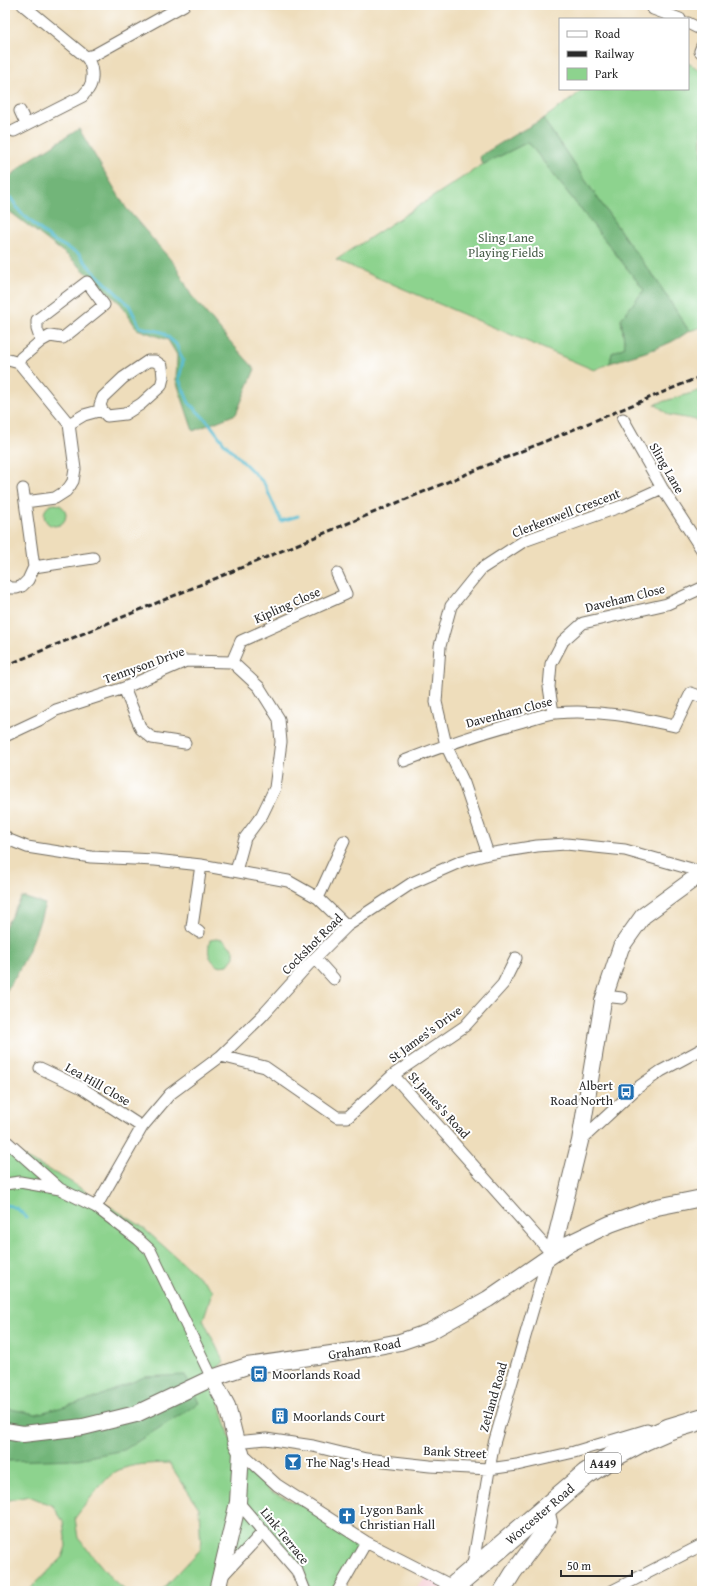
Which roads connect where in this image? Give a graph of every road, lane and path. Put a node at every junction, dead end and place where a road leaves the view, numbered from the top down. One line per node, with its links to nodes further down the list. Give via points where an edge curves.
1 (23, 5): 9 (street)
2 (184, 5): 9 (street)
3 (653, 9): 4 (street)
4 (677, 18)
5 (689, 24): 6 (street)
6 (702, 30)
7 (702, 46): 8 (street)
8 (702, 52)
9 (88, 59): 11 (street, via 92,78 89,88 82,96)
10 (20, 111): 11 (street)
11 (26, 124): 12 (street)
12 (14, 131)
13 (40, 341): 13 (street, via 37,320 87,282 104,305 63,338 50,336); 15 (street)
14 (5, 359): 15 (street)
15 (19, 364): 18 (street)
16 (102, 410): 16 (street, via 107,416 125,414 141,404 161,386 162,366 155,361 148,361 123,378 103,397 100,405); 18 (street)
17 (623, 419): 19 (street, Sling Lane)
18 (69, 424): 21 (street, via 75,469 70,486 55,498)
19 (662, 488): 22 (street, Sling Lane); 34 (street, Clerkenwell Crescent, via 625,505 524,542 481,569 451,606 440,646 436,702)
20 (23, 489): 21 (street)
21 (25, 502): 24 (street)
22 (702, 550)
23 (93, 558): 24 (street)
24 (34, 567): 26 (street, via 22,586 10,588)
25 (337, 574): 28 (street, Kipling Close, via 346,594 241,640)
26 (5, 585)
27 (702, 588): 31 (street, Daveham Close, via 667,604 583,623 563,641 552,664 549,687)
28 (232, 662): 29 (street, Tennyson Drive, via 186,661); 40 (street, via 259,687 279,719 281,742 275,788 262,815 245,838)
29 (124, 688): 32 (street, Tennyson Drive, via 56,710); 33 (street, via 141,729 152,738)
30 (702, 698): 31 (street, Davenham Close, via 691,693 675,726 608,712)
31 (553, 713): 34 (street, Davenham Close)
32 (5, 736)
33 (185, 743)
34 (446, 745): 35 (street); 38 (street, Clerkenwell Crescent, via 464,783)
35 (404, 761)
36 (5, 836): 39 (street, via 27,847 91,857)
37 (344, 842): 42 (street)
38 (488, 854): 41 (street, Cockshot Road, via 566,844 625,850); 43 (street, Cockshot Road, via 462,861 412,883)
39 (201, 865): 40 (street); 44 (street, via 192,927)
40 (236, 871): 42 (street, via 288,881)
41 (702, 873): 48 (street, via 643,916 621,947)
42 (318, 898): 43 (street)
43 (347, 926): 45 (street, Cockshot Road)
44 (199, 932)
45 (315, 958): 47 (street); 51 (street, Cockshot Road)
46 (516, 958): 53 (street, St James's Drive, via 503,984 465,1026)
47 (334, 978)
48 (604, 996): 49 (street); 56 (street)
49 (622, 998)
50 (702, 1049): 56 (street, via 661,1071 637,1088)
51 (221, 1056): 53 (street, St James's Road, via 265,1067 337,1117 348,1117); 54 (street, Cockshot Road, via 170,1094)
52 (40, 1068): 54 (street, Lea Hill Close, via 82,1088)
53 (393, 1075): 61 (street, St James's Road)
54 (142, 1127): 60 (street, Cockshot Road)
55 (5, 1140): 58 (street)
56 (580, 1141): 61 (street)
57 (5, 1184): 58 (street, via 20,1182)
58 (60, 1189): 60 (street)
59 (702, 1198): 61 (street, Graham Road, via 657,1207 610,1224)
60 (96, 1207): 62 (street, via 150,1250)
61 (550, 1255): 62 (street, Graham Road, via 488,1299 429,1332 400,1342 352,1351 247,1366); 67 (street, Zetland Road, via 493,1447)
62 (212, 1378): 65 (street, Graham Road, via 136,1414 83,1427 23,1434); 66 (street, via 226,1406)
63 (702, 1419): 64 (highway, Worcester Road / A449)
64 (669, 1429): 67 (street, Bank Street, via 660,1427 574,1452 517,1465); 69 (highway, Worcester Road / A449, via 612,1457 586,1474)
65 (5, 1431)
66 (238, 1447): 67 (street, Bank Street, via 266,1439 313,1446 366,1459 430,1466); 68 (street); 71 (street, via 277,1485)
67 (490, 1468): 73 (street, Zetland Road)
68 (238, 1502): 70 (street, Link Terrace); 74 (street)
69 (546, 1509): 73 (highway, Worcester Road / A449); 78 (street, via 549,1522 547,1527)
70 (264, 1531): 74 (street); 76 (street, Link Terrace, via 296,1571)
71 (366, 1542): 75 (street); 77 (street)
72 (702, 1545): 79 (street)
73 (472, 1572): 75 (highway, Worcester Road / A449)
74 (218, 1584)
75 (452, 1589)
76 (305, 1591)
77 (338, 1591)
78 (502, 1591)
79 (612, 1591)

